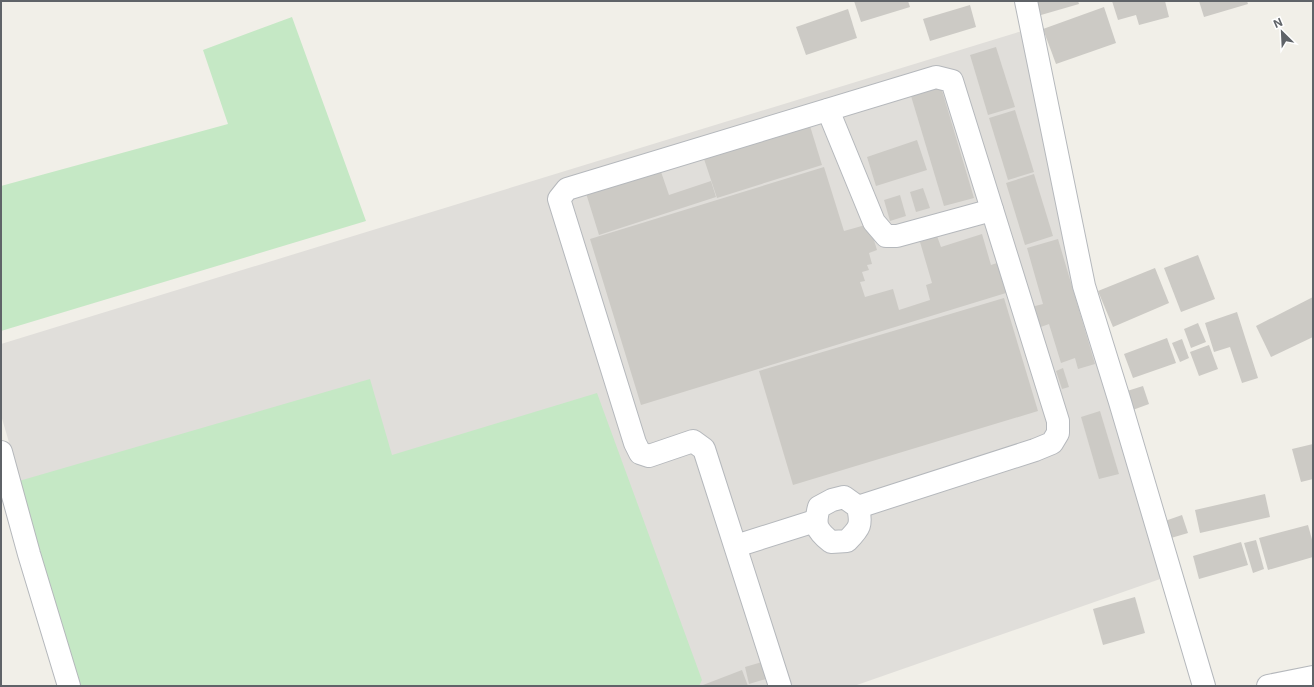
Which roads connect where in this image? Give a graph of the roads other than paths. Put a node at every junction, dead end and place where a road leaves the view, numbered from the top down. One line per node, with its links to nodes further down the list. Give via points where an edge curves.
1 (1026, 1): 11 (street, via 1084,286)
2 (828, 110): 3 (street, via 874,222 886,236 897,236); 3 (street, via 936,77 952,82); 7 (street, via 567,189 559,199 637,448 640,453 649,456 693,441 704,449)
3 (992, 210): 5 (street, via 1058,421 1058,433 1052,444)
4 (1, 452): 9 (street)
5 (858, 507): 6 (street, via 844,497 832,500 819,507); 6 (street, via 859,530 847,541 831,542 821,534)
6 (815, 522): 7 (street)
7 (736, 546): 10 (street)
8 (1313, 677): 12 (street)
9 (69, 686)
10 (780, 686)
11 (1204, 686)
12 (1268, 686)

